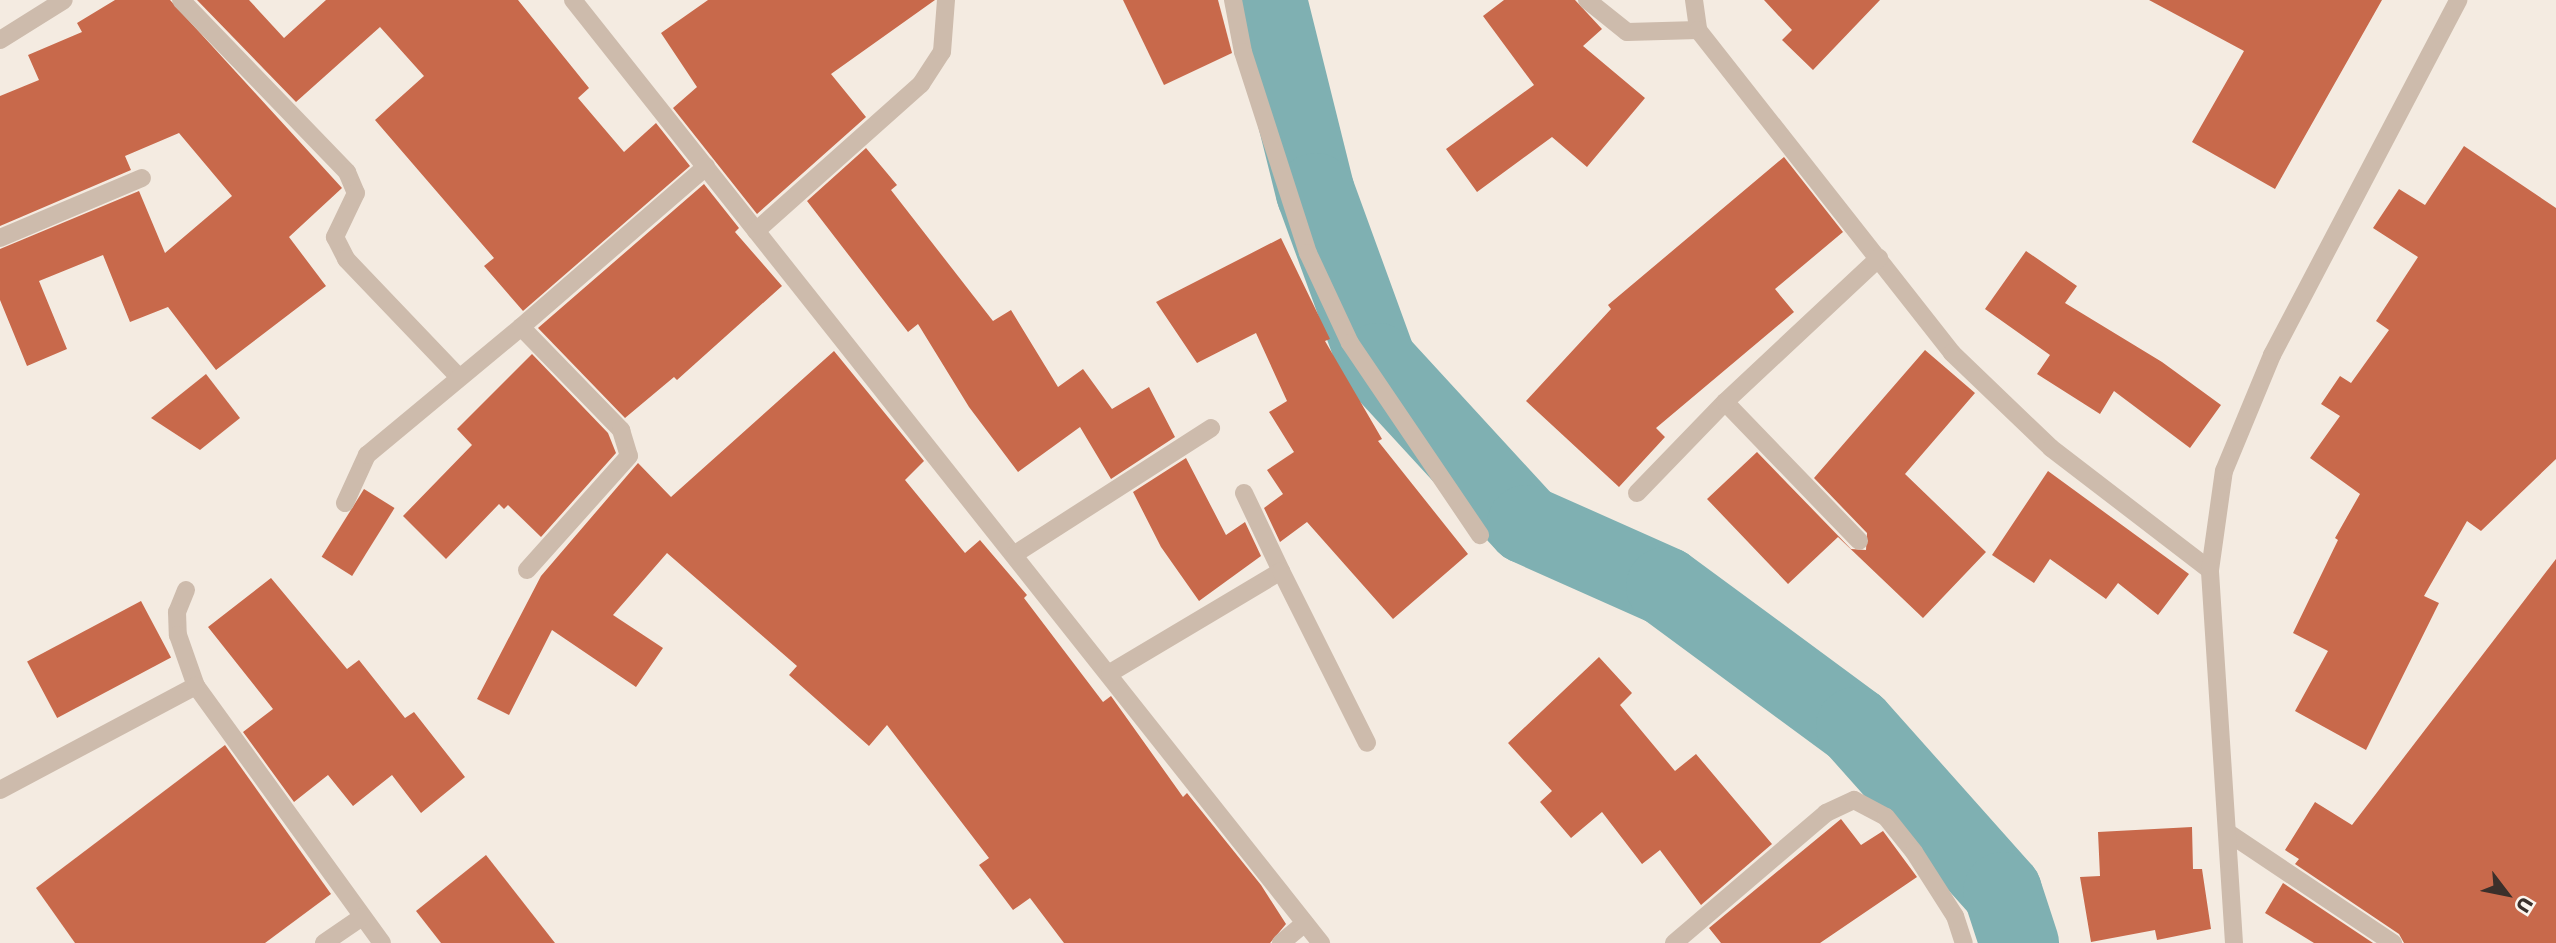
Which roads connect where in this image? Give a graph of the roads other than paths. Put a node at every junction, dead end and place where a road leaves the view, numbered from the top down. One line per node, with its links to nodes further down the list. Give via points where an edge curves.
1 (64, 0): 10 (street)
2 (181, 0): 17 (street, via 347,172 356,193 335,237 346,259)
3 (573, 0): 11 (street)
4 (946, 0): 13 (street, via 942,52 921,84)
5 (1233, 0): 23 (street, via 1243,52 1308,253 1350,343)
6 (1587, 0): 9 (street, via 1627,32)
7 (1693, 0): 9 (street)
8 (2458, 0): 27 (street, via 2272,355 2224,471)
9 (1698, 30): 15 (street)
10 (0, 40)
11 (706, 167): 13 (street); 16 (street)
12 (142, 178): 14 (street)
13 (756, 231): 25 (street)
14 (0, 238)
15 (1879, 258): 18 (street); 27 (street, via 1984,387 2052,448)
16 (521, 327): 17 (street); 26 (street, via 621,430 629,456)
17 (457, 375): 22 (street, via 367,455)
18 (1725, 402): 21 (street); 24 (street)
19 (1211, 428): 25 (street)
20 (1244, 493): 28 (street)
21 (1637, 493)
22 (345, 503)
23 (1480, 535)
24 (1859, 541)
25 (1015, 554): 30 (street)
26 (527, 569)
27 (2210, 570): 34 (street)
28 (1281, 571): 30 (street); 32 (street)
29 (186, 590): 31 (street, via 177,612 178,635)
30 (1110, 673): 36 (street)
31 (196, 686): 33 (street); 35 (street)
32 (1367, 743)
33 (0, 790)
34 (2227, 832): 43 (street); 44 (street)
35 (362, 917): 37 (street); 38 (street)
36 (1305, 923): 39 (street); 40 (street)
37 (324, 943)
38 (382, 943)
39 (1281, 943)
40 (1321, 943)
41 (1674, 943): 42 (street, via 1826,813 1854,800 1886,817 1914,852 1955,916)
42 (1964, 943)
43 (2234, 943)
44 (2393, 943)

